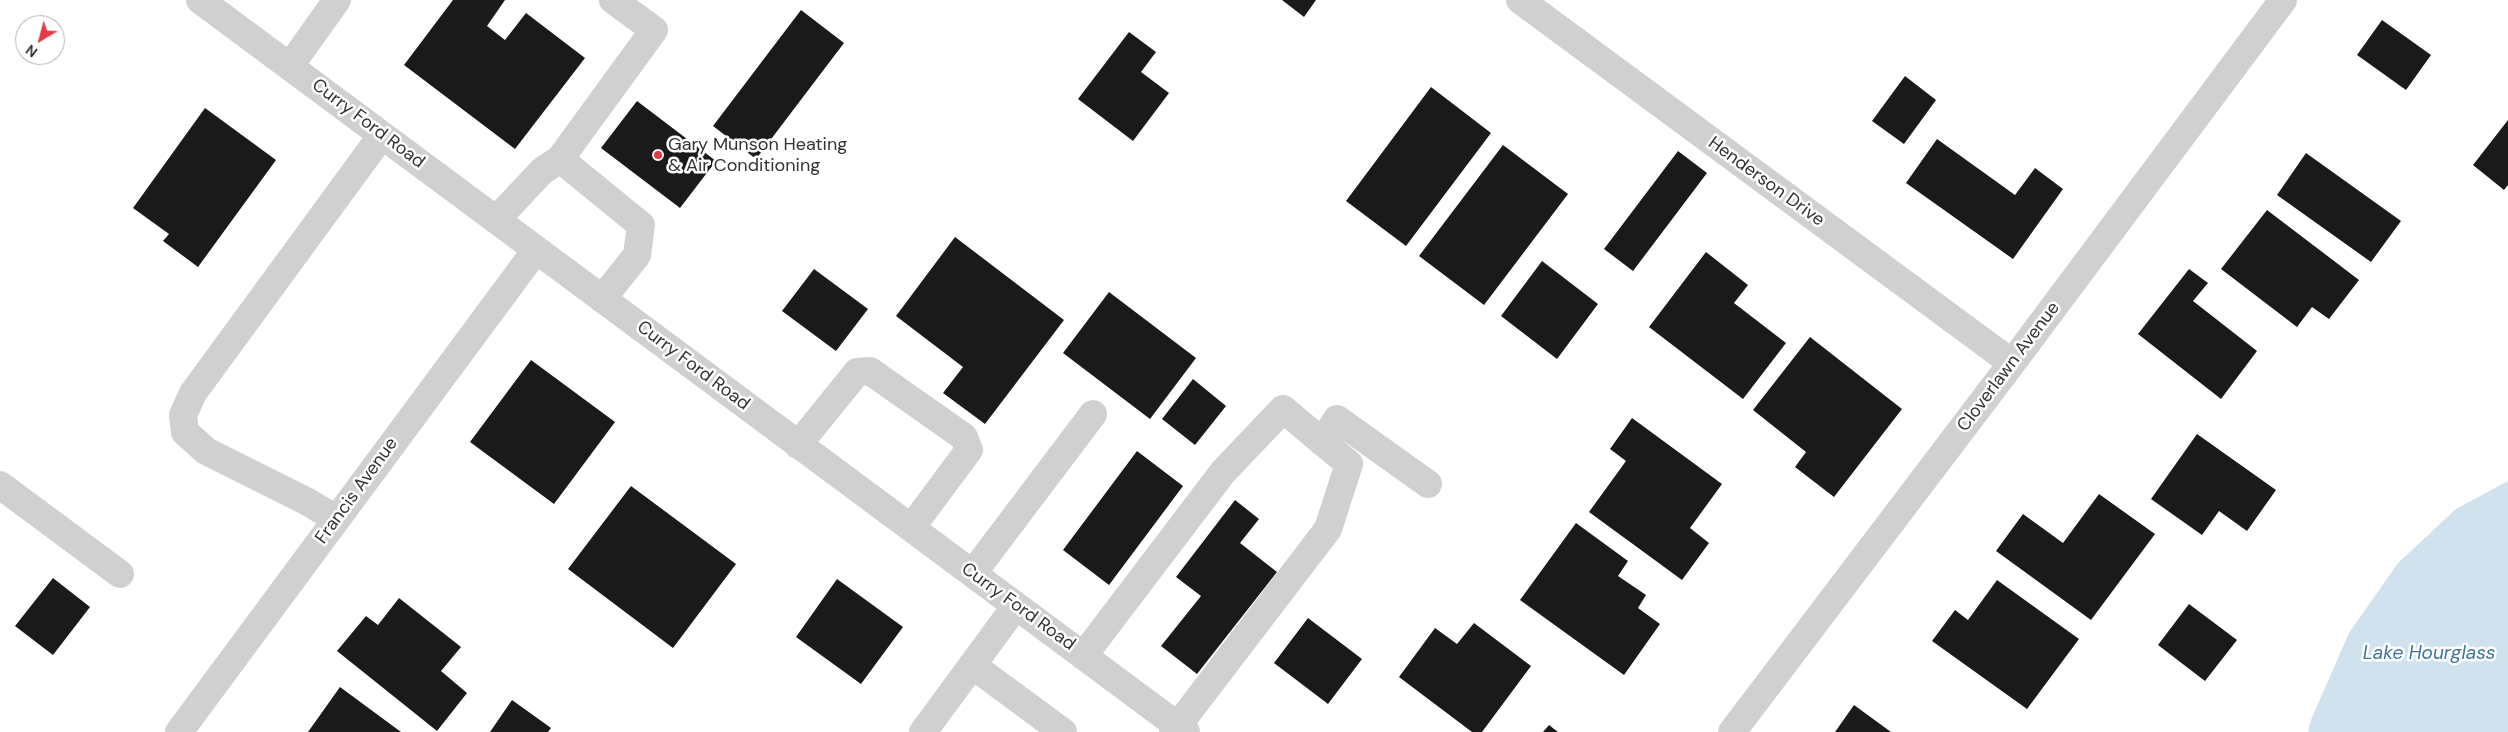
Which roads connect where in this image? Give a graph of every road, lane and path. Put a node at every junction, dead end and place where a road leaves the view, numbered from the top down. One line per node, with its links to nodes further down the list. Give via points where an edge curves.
1 (200, 0): 6 (street, Curry Ford Road)
2 (336, 0): 6 (street)
3 (613, 0): 8 (street, via 654,30)
4 (1520, 0): 12 (street, Henderson Drive)
5 (2283, 0): 12 (street, Cloverlawn Avenue)
6 (290, 66): 7 (street, Curry Ford Road)
7 (382, 135): 9 (street, Curry Ford Road); 18 (street, via 193,393 183,415 185,432 206,451)
8 (560, 159): 9 (street, via 542,171); 11 (street, via 641,225 636,255)
9 (496, 220): 10 (street, Curry Ford Road)
10 (536, 250): 11 (street, Curry Ford Road); 18 (street, Francis Avenue)
11 (602, 299): 15 (street, Curry Ford Road)
12 (2012, 363): 29 (street, Cloverlawn Avenue)
13 (1093, 414): 21 (street)
14 (1322, 442): 16 (street, via 1337,419); 23 (street, via 1282,409 1223,472); 25 (street, via 1349,464 1328,528)
15 (798, 445): 19 (street, Curry Ford Road); 19 (street, via 857,372 870,371 964,436 968,450)
16 (1428, 484)
17 (0, 485): 20 (street)
18 (336, 519): 26 (street, Francis Avenue)
19 (911, 528): 21 (street, Curry Ford Road)
20 (120, 574)
21 (973, 574): 22 (street, Curry Ford Road)
22 (1015, 606): 23 (street, Curry Ford Road); 24 (street)
23 (1084, 656): 25 (street, Curry Ford Road)
24 (972, 665): 27 (street); 28 (street)
25 (1179, 730)
26 (179, 732)
27 (922, 732)
28 (1063, 732)
29 (1732, 732)

